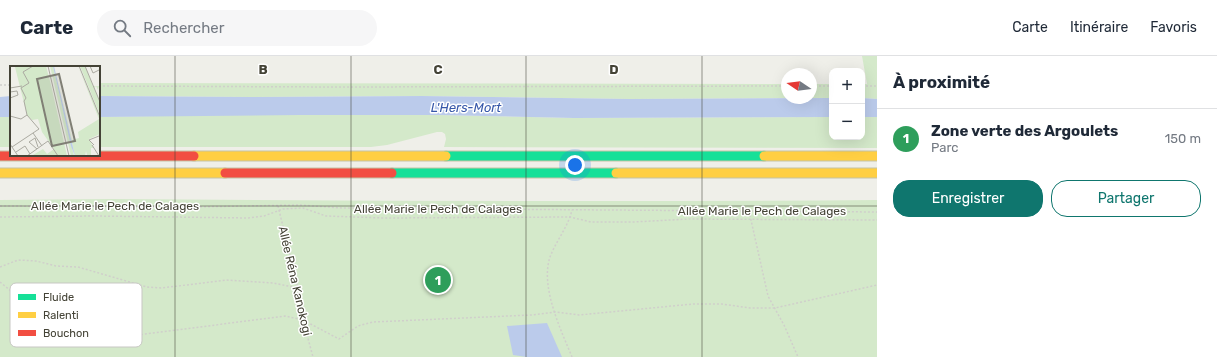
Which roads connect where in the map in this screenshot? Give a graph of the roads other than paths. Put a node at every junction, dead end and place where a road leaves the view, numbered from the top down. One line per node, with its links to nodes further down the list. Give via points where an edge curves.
1 (0, 156): 2 (highway)
2 (877, 156)
3 (0, 173): 4 (highway)
4 (877, 173)

